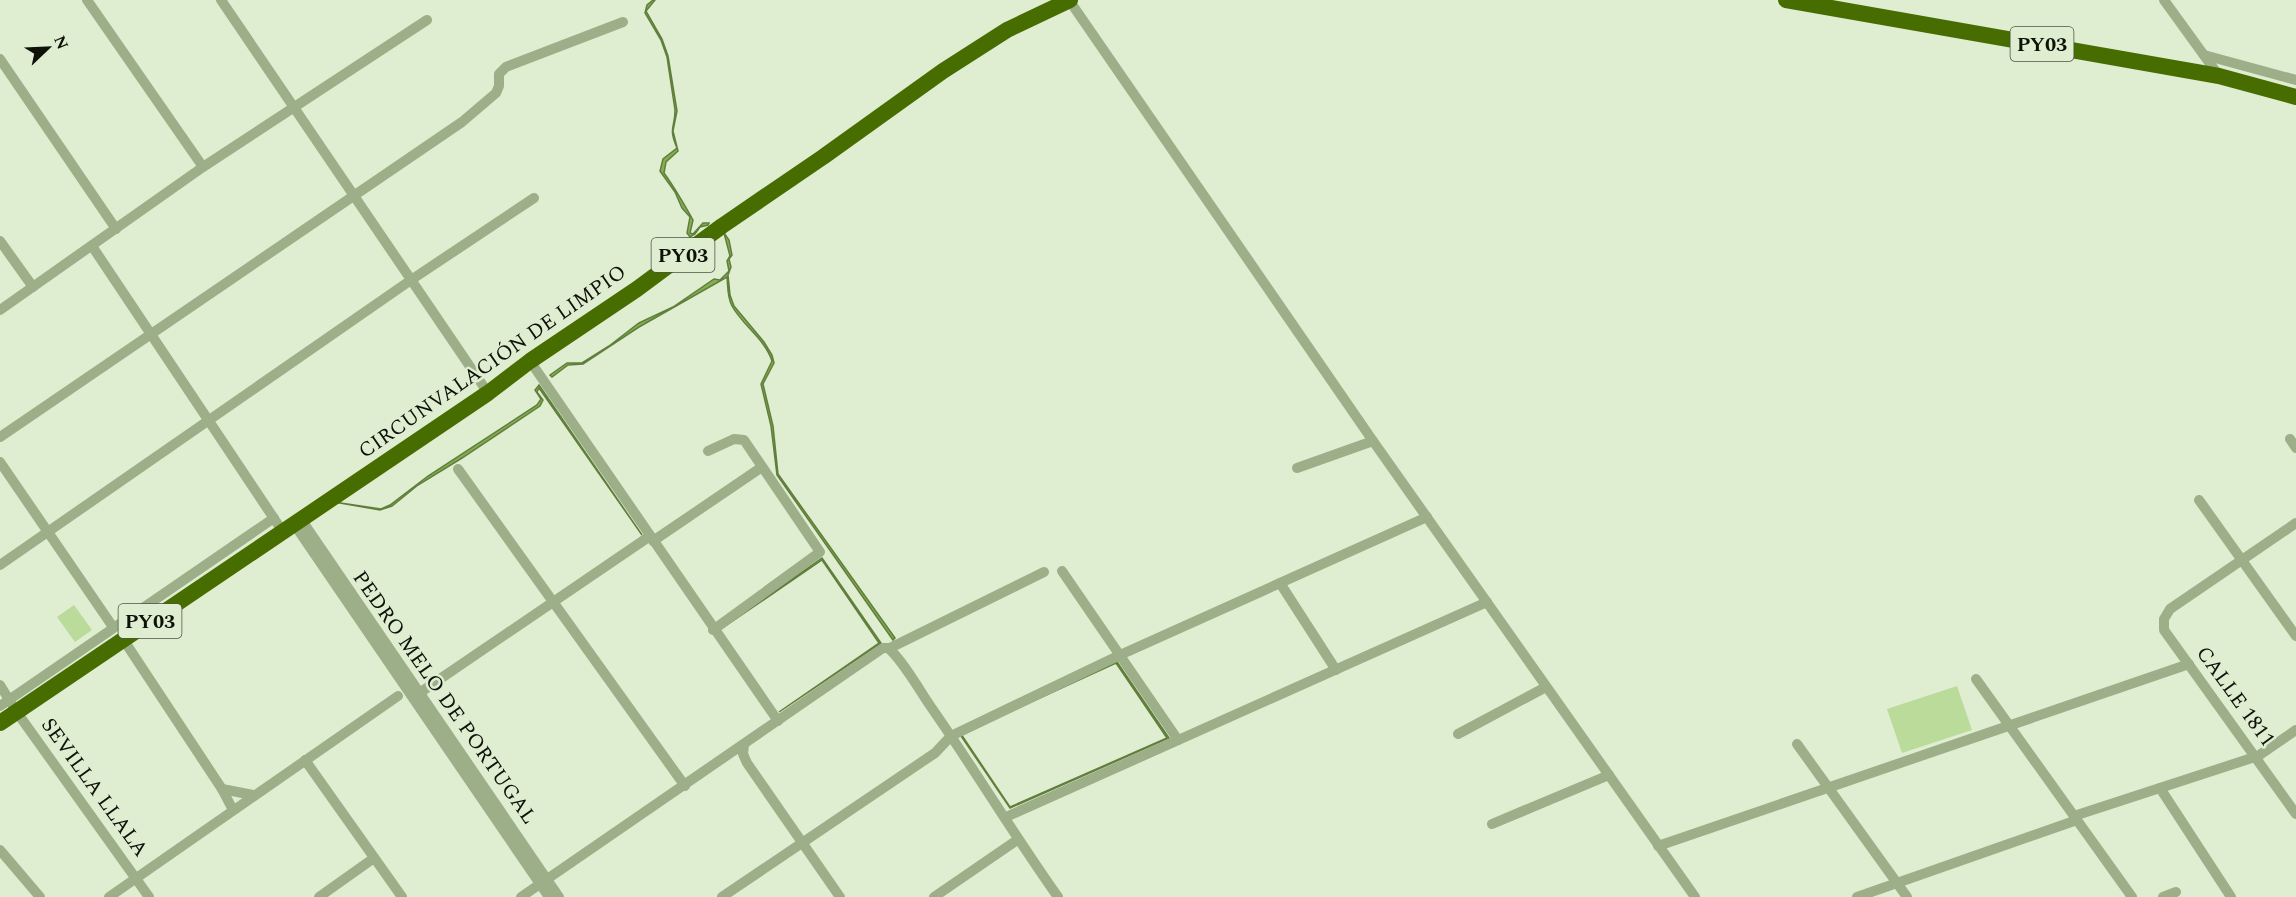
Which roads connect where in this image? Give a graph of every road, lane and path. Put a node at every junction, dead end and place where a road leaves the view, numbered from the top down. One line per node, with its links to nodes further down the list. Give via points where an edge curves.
1 (87, 0): 14 (street)
2 (221, 0): 13 (street)
3 (1069, 0): 24 (highway, CIRCUNVALACIÓN DE LIMPIO / PY03, via 1007,30 943,70); 28 (street)
4 (1786, 0): 10 (highway, PY03)
5 (2164, 0): 8 (street)
6 (427, 20): 13 (street)
7 (623, 22): 15 (street, via 506,67 499,74 496,93 485,103)
8 (2204, 55): 10 (street); 11 (street)
9 (0, 59): 17 (street)
10 (2219, 76): 12 (highway, PY03)
11 (2296, 80)
12 (2296, 97)
13 (293, 106): 14 (street); 15 (street)
14 (203, 167): 17 (street)
15 (354, 195): 20 (street); 23 (street)
16 (534, 198): 20 (street)
17 (116, 229): 19 (street)
18 (0, 241): 21 (street)
19 (92, 246): 21 (street); 23 (street, PEDRO MELO DE PORTUGAL)
20 (411, 280): 25 (street); 26 (street)
21 (33, 287): 22 (street)
22 (0, 310)
23 (151, 334): 26 (street, PEDRO MELO DE PORTUGAL); 27 (street)
24 (530, 361): 25 (highway, CIRCUNVALACIÓN DE LIMPIO / PY03); 39 (street)
25 (488, 393): 36 (highway, CIRCUNVALACIÓN DE LIMPIO / PY03)
26 (210, 420): 36 (street, PEDRO MELO DE PORTUGAL); 38 (street)
27 (0, 437)
28 (1373, 441): 33 (street); 35 (street)
29 (708, 451): 31 (street, via 742,439)
30 (0, 462): 38 (street)
31 (762, 467): 39 (street); 47 (street, via 819,552)
32 (458, 468): 46 (street)
33 (1297, 468)
34 (2199, 500): 40 (street)
35 (1427, 517): 44 (street); 45 (street)
36 (288, 523): 48 (highway, CIRCUNVALACIÓN DE LIMPIO / PY03); 58 (street, PEDRO MELO DE PORTUGAL)
37 (2296, 523): 40 (street)
38 (49, 533): 41 (street); 48 (street)
39 (652, 538): 46 (street); 47 (street)
40 (2242, 561): 49 (street); 52 (street, CALLE 1811, via 2170,609 2164,619 2164,630)
41 (0, 565)
42 (1062, 571): 51 (street)
43 (1044, 572): 50 (street)
44 (1280, 583): 51 (street); 53 (street)
45 (1487, 602): 53 (street); 56 (street)
46 (553, 603): 58 (street); 72 (street)
47 (713, 630): 60 (street)
48 (118, 633): 59 (highway, CIRCUNVALACIÓN DE LIMPIO / PY03); 74 (street)
49 (2296, 636)
50 (890, 648): 60 (street, via 883,648); 65 (street)
51 (1120, 655): 65 (street); 66 (street)
52 (2189, 664): 62 (street); 69 (street, CALLE 1811)
53 (1336, 670): 66 (street)
54 (1976, 679): 62 (street)
55 (0, 685): 59 (street, SEVILLA LLALA)
56 (1546, 687): 64 (street); 71 (street)
57 (398, 696): 70 (street)
58 (416, 696): 88 (street, PEDRO MELO DE PORTUGAL)
59 (9, 706): 61 (highway, CIRCUNVALACIÓN DE LIMPIO / PY03); 87 (street, SEVILLA LLALA)
60 (778, 721): 68 (street)
61 (0, 723)
62 (2010, 727): 75 (street); 80 (street)
63 (2296, 730): 69 (street)
64 (1458, 734)
65 (951, 736): 79 (street); 83 (street, via 935,753)
66 (1178, 740): 79 (street)
67 (1797, 744): 75 (street)
68 (744, 745): 72 (street); 83 (street, via 747,763)
69 (2255, 757): 73 (street); 78 (street, CALLE 1811)
70 (305, 760): 76 (street); 86 (street)
71 (1609, 775): 81 (street); 84 (street)
72 (685, 786): 88 (street)
73 (2160, 788): 80 (street); 108 (street)
74 (222, 789): 76 (street); 77 (street)
75 (1829, 789): 84 (street); 89 (street)
76 (253, 795): 77 (street)
77 (233, 810): 87 (street)
78 (2296, 814)
79 (1006, 817): 82 (street)
80 (2075, 818): 89 (street); 106 (street)
81 (1492, 824)
82 (1017, 840): 101 (street); 102 (street)
83 (802, 843): 99 (street); 100 (street)
84 (1658, 846): 103 (street)
85 (0, 850): 91 (street)
86 (374, 858): 94 (street); 95 (street)
87 (135, 877): 92 (street); 93 (street, SEVILLA LLALA)
88 (543, 882): 96 (street); 97 (street, PEDRO MELO DE PORTUGAL); 98 (street, PEDRO MELO DE PORTUGAL)
89 (1897, 883): 104 (street); 105 (street)
90 (2176, 892): 107 (street)
91 (40, 897)
92 (109, 897)
93 (149, 897)
94 (319, 897)
95 (402, 897)
96 (521, 897)
97 (549, 897)
98 (559, 897)
99 (722, 897)
100 (840, 897)
101 (934, 897)
102 (1058, 897)
103 (1695, 897)
104 (1857, 897)
105 (1907, 897)
106 (2132, 897)
107 (2163, 897)
108 (2231, 897)

